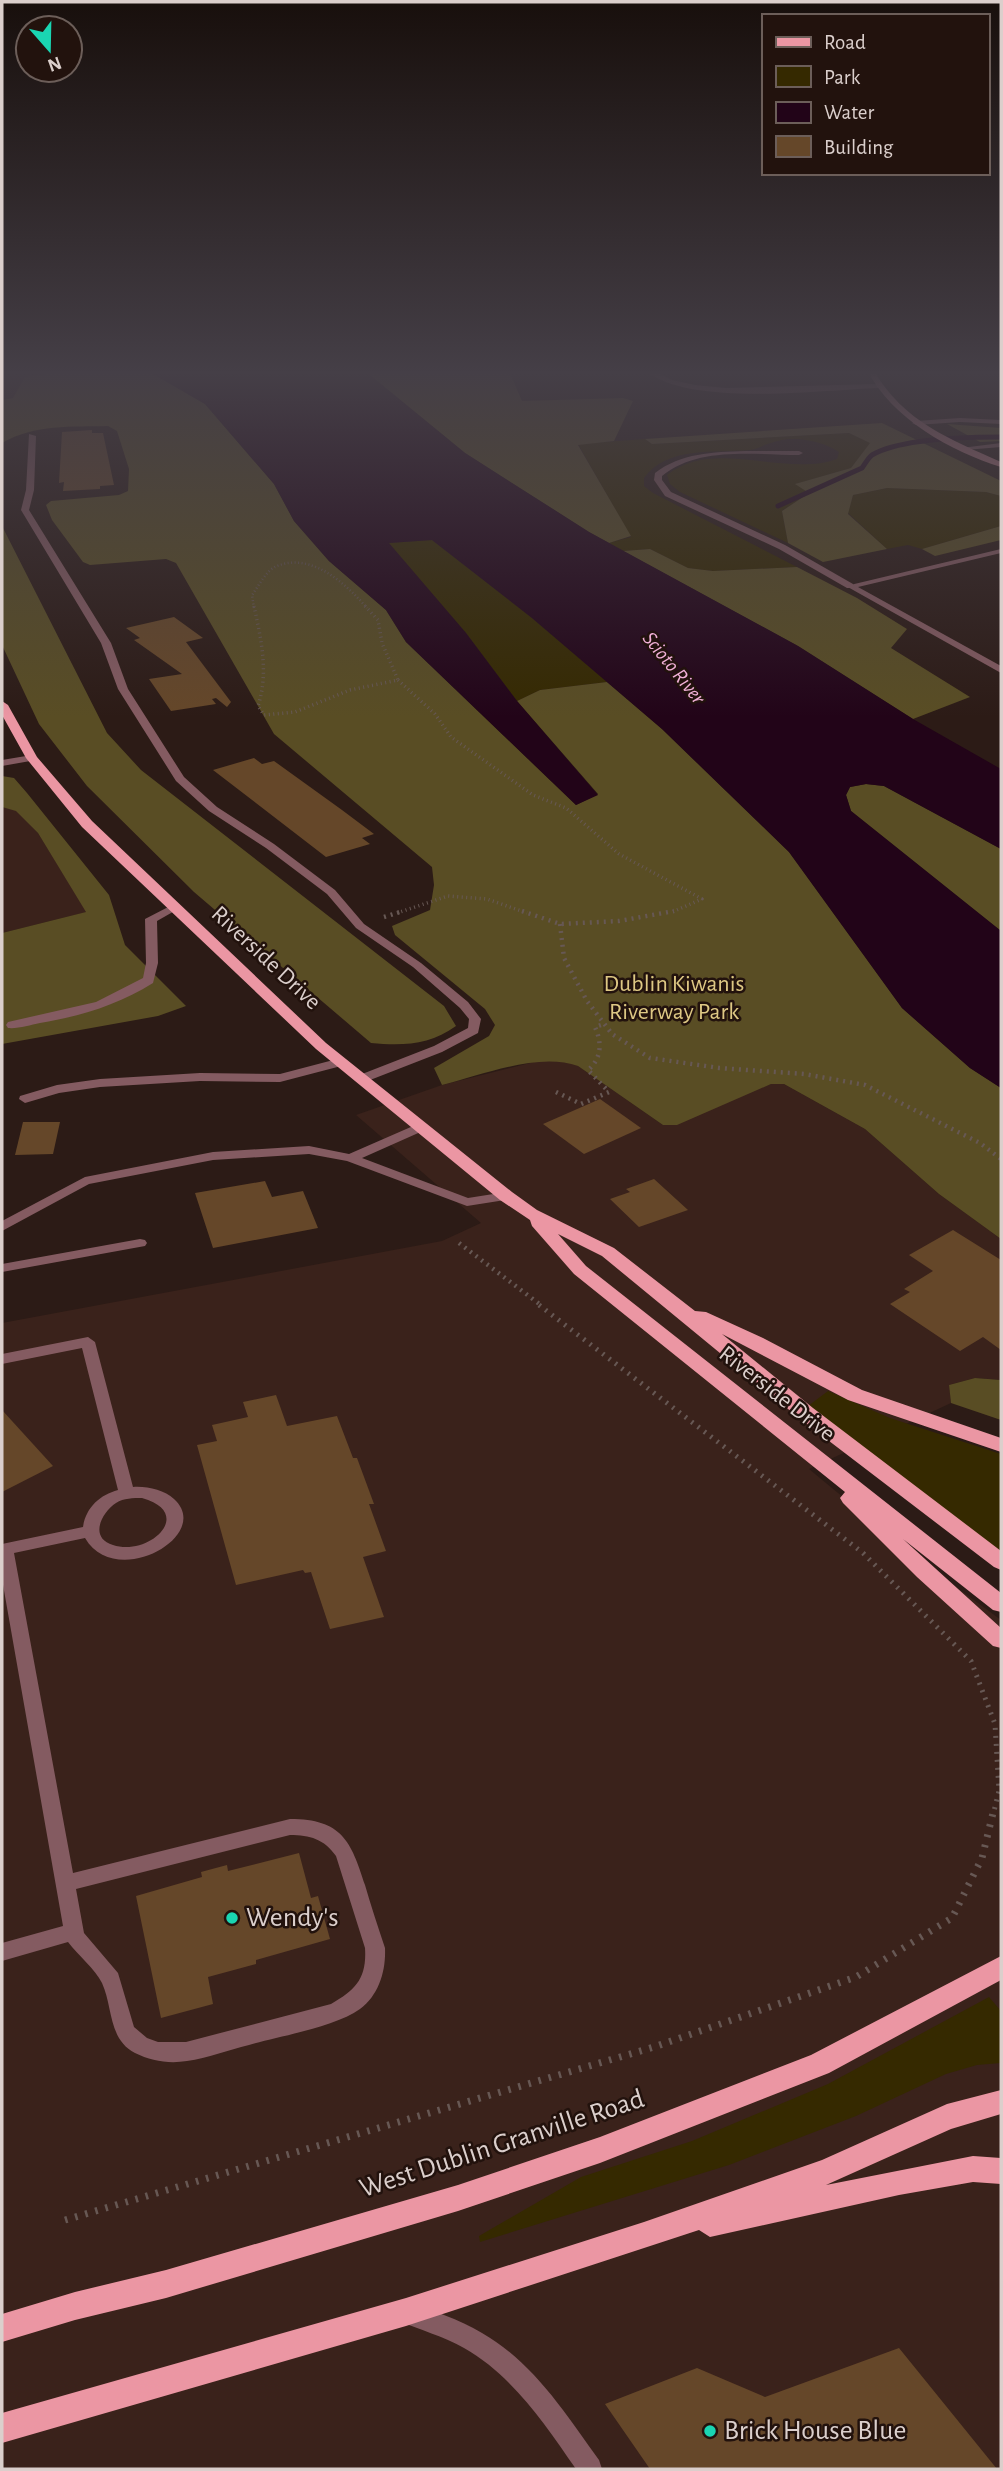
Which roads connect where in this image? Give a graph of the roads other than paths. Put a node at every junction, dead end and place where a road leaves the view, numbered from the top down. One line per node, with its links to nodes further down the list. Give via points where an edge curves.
1 (30, 486): 12 (street, via 25,510 106,643 123,689 180,779 213,809 331,892 360,926 417,965 475,1019 474,1030 438,1049)
2 (663, 486): 4 (street, via 668,494 782,547)
3 (1001, 551): 4 (street)
4 (850, 586): 5 (street)
5 (1001, 670)
6 (2, 705): 7 (main road, Riverside Drive)
7 (32, 758): 8 (street); 9 (main road, Riverside Drive, via 87,824)
8 (2, 763)
9 (174, 907): 10 (street, via 151,919 149,980 129,995 80,1012); 11 (main road, Riverside Drive)
10 (12, 1025)
11 (341, 1062): 12 (main road, Riverside Drive); 13 (street, via 280,1078 100,1083 57,1088)
12 (361, 1079): 14 (main road, Riverside Drive)
13 (25, 1099)
14 (420, 1127): 15 (street); 16 (main road, Riverside Drive)
15 (350, 1158): 16 (street, via 467,1202); 18 (street, via 309,1150 213,1156 85,1181)
16 (506, 1196): 17 (main road, Riverside Drive)
17 (531, 1214): 21 (main road, Riverside Drive, via 608,1252); 23 (main road, Riverside Drive, via 580,1270)
18 (2, 1227)
19 (140, 1243): 20 (street)
20 (2, 1268)
21 (676, 1305): 24 (main road, via 855,1395); 28 (main road, Riverside Drive, via 806,1413)
22 (2, 1359): 25 (street, via 88,1342)
23 (796, 1444): 29 (main road, Riverside Drive); 30 (main road)
24 (1001, 1445)
25 (127, 1493): 26 (street, via 96,1510); 26 (street, via 148,1493 170,1504 176,1518 168,1537 146,1551 118,1553 102,1547)
26 (90, 1531): 27 (street)
27 (4, 1550): 31 (street)
28 (1001, 1562)
29 (1001, 1604)
30 (1001, 1640)
31 (66, 1883): 32 (street); 32 (street, via 283,1828 308,1827 331,1837 345,1853 376,1964 366,1990 335,2011 186,2052 167,2053 140,2045 127,2033 111,1979)
32 (74, 1932): 33 (street)
33 (2, 1952)
34 (1001, 1967): 39 (main road, West Dublin Granville Road, via 820,2064 600,2150 458,2198)
35 (1001, 2102): 37 (main road, via 961,2112 827,2171)
36 (1001, 2171): 37 (main road, via 973,2169 899,2182)
37 (645, 2236): 38 (main road)
38 (406, 2312): 40 (main road); 41 (street, via 477,2343 509,2369 547,2407)
39 (2, 2328)
40 (2, 2428)
41 (590, 2469)

